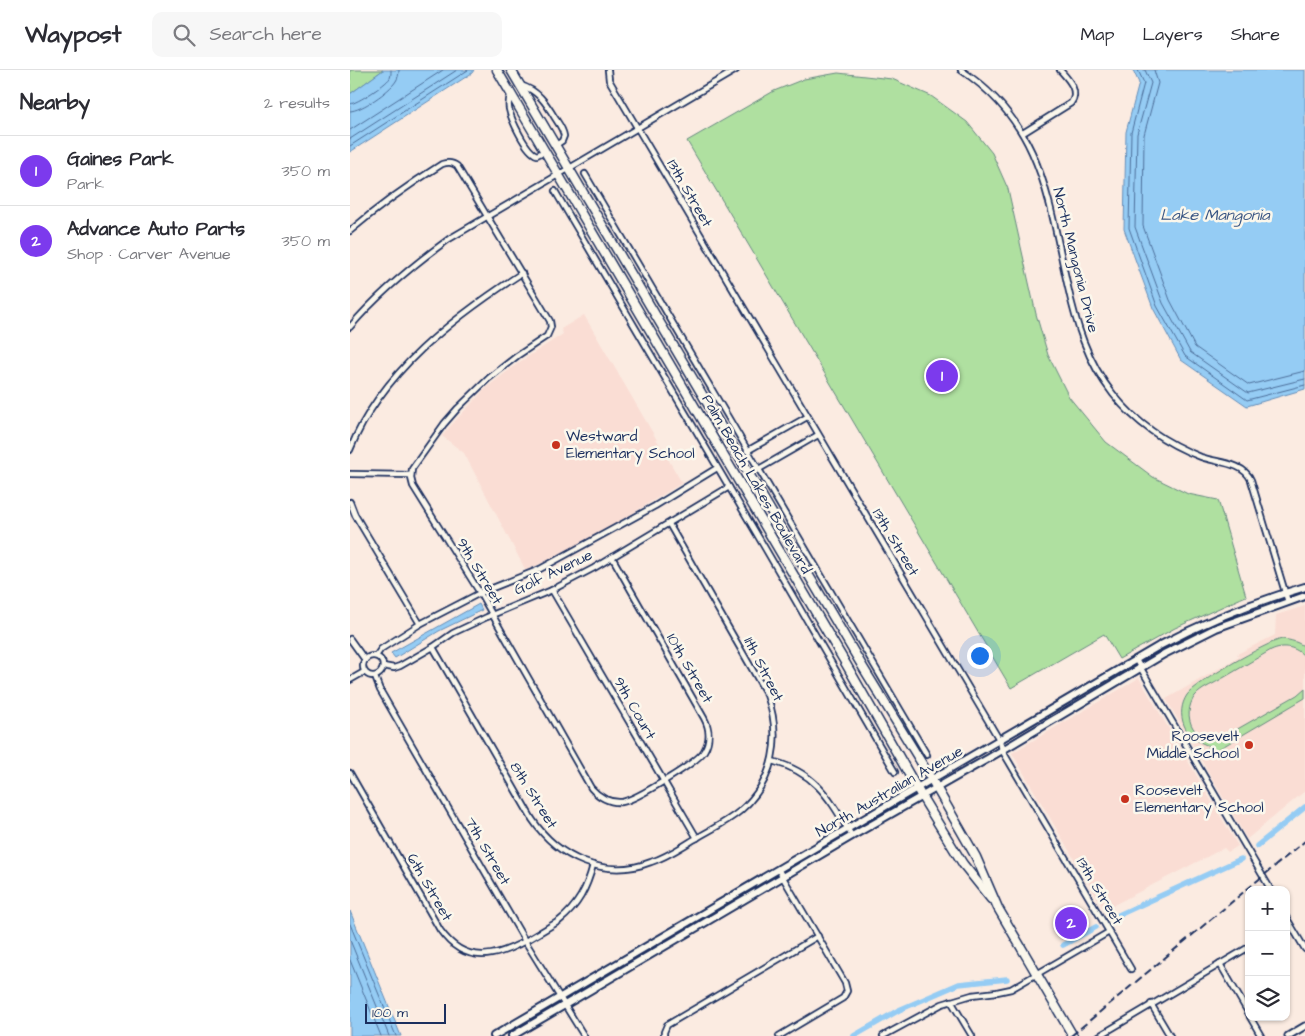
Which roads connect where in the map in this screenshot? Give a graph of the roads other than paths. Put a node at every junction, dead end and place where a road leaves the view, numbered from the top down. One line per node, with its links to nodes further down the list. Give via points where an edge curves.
1 (497, 70): 8 (main road, Palm Beach Lakes Boulevard)
2 (512, 70): 7 (main road, Palm Beach Lakes Boulevard)
3 (608, 70): 9 (street, 13th Street, via 609,80)
4 (736, 70): 9 (street)
5 (961, 70): 10 (street, North Mangonia Drive, via 993,96)
6 (1060, 70): 10 (street, via 1074,88 1074,100)
7 (520, 85): 11 (main road, Palm Beach Lakes Boulevard); 11 (street, via 542,98 560,126 564,136)
8 (511, 93): 12 (main road, Palm Beach Lakes Boulevard); 12 (street, via 509,109 517,130 530,151 537,155)
9 (638, 128): 13 (street); 27 (street, 13th Street)
10 (1022, 133): 46 (street, North Mangonia Drive, via 1042,174 1077,325 1096,369 1124,407 1157,435 1188,452 1238,466 1247,473)
11 (556, 145): 13 (main road, Palm Beach Lakes Boulevard)
12 (545, 151): 14 (main road, Palm Beach Lakes Boulevard)
13 (569, 167): 14 (street); 19 (main road, Palm Beach Lakes Boulevard)
14 (558, 174): 17 (street); 21 (main road, Palm Beach Lakes Boulevard)
15 (585, 174): 18 (street)
16 (555, 191): 22 (street)
17 (487, 216): 20 (street, via 457,166 450,162 399,191); 23 (street); 26 (street, via 449,239 409,270)
18 (614, 223): 19 (street); 30 (street)
19 (605, 228): 24 (main road, Palm Beach Lakes Boulevard)
20 (350, 231)
21 (594, 234): 22 (street); 25 (main road, Palm Beach Lakes Boulevard)
22 (584, 241): 31 (street)
23 (522, 273): 29 (street, via 476,303 422,349 376,403); 34 (street, via 550,321 547,336 499,369 458,408 430,441)
24 (657, 316): 25 (main road); 39 (main road, Palm Beach Lakes Boulevard)
25 (646, 323): 40 (main road, Palm Beach Lakes Boulevard)
26 (350, 327)
27 (807, 417): 28 (street, 13th Street); 30 (street)
28 (818, 435): 32 (street); 67 (street, 13th Street)
29 (350, 450)
30 (747, 451): 32 (street)
31 (717, 468): 35 (street); 45 (street, Golf Avenue, via 540,569)
32 (759, 469): 38 (street)
33 (350, 474): 34 (street)
34 (411, 475): 45 (street, 9th Street, via 414,486)
35 (729, 487): 37 (street, Golf Avenue); 41 (street)
36 (350, 502): 51 (street)
37 (669, 524): 42 (street, Golf Avenue); 70 (street, 11th Street, via 767,696 775,732)
38 (792, 526): 39 (street); 65 (street)
39 (783, 531): 50 (main road, Palm Beach Lakes Boulevard)
40 (772, 537): 41 (street); 52 (main road, Palm Beach Lakes Boulevard)
41 (762, 543): 61 (street)
42 (612, 557): 44 (street, Golf Avenue); 73 (street, 10th Street, via 707,726 708,742 700,756)
43 (1305, 587): 46 (main road, North Australian Avenue)
44 (552, 590): 49 (street, Golf Avenue); 73 (street, 9th Court)
45 (480, 593): 49 (street, 9th Street); 51 (street, Golf Avenue)
46 (1285, 593): 48 (street, North Mangonia Drive); 57 (main road, North Australian Avenue, via 1212,620)
47 (1305, 596): 48 (main road, North Australian Avenue)
48 (1288, 602): 60 (main road, North Australian Avenue, via 1216,628)
49 (491, 614): 54 (street, Golf Avenue); 73 (street, 9th Street, via 594,791 607,800 623,802)
50 (838, 623): 52 (main road); 66 (main road, Palm Beach Lakes Boulevard)
51 (420, 624): 55 (street, Golf Avenue, via 381,649)
52 (826, 630): 58 (main road, Palm Beach Lakes Boulevard)
53 (350, 639): 56 (street)
54 (432, 647): 59 (street, Golf Avenue, via 400,666); 81 (street, 8th Street, via 539,830 564,852)
55 (376, 656): 56 (street); 59 (street)
56 (364, 660): 62 (street)
57 (1136, 660): 60 (street); 67 (main road, North Australian Avenue)
58 (846, 664): 61 (street); 76 (main road, Palm Beach Lakes Boulevard)
59 (383, 666): 63 (street, via 382,672)
60 (1140, 667): 68 (main road, North Australian Avenue); 84 (street)
61 (836, 670): 71 (street)
62 (364, 672): 63 (street); 64 (street)
63 (374, 677): 89 (street, 7th Street)
64 (350, 680)
65 (904, 714): 66 (street); 69 (street)
66 (896, 720): 74 (main road, Palm Beach Lakes Boulevard)
67 (1000, 741): 68 (street, 13th Street); 74 (main road, North Australian Avenue)
68 (1002, 750): 75 (main road, North Australian Avenue); 87 (street, 13th Street)
69 (928, 755)
70 (772, 761): 78 (street, via 800,771 816,783); 80 (street, 11th Street, via 759,789 746,806)
71 (895, 772)
72 (350, 774): 89 (street, 6th Street, via 448,940 461,949 485,955 502,953)
73 (664, 780): 80 (street, 9th Court)
74 (932, 780): 75 (main road, Palm Beach Lakes Boulevard); 76 (main road, North Australian Avenue)
75 (937, 788): 77 (main road, North Australian Avenue); 85 (main road, Palm Beach Lakes Boulevard, via 976,856)
76 (917, 789): 77 (main road, Palm Beach Lakes Boulevard); 78 (main road, North Australian Avenue)
77 (922, 797): 79 (main road, North Australian Avenue); 85 (main road, Palm Beach Lakes Boulevard, via 964,864)
78 (848, 828): 79 (street); 82 (main road, North Australian Avenue)
79 (852, 836): 83 (main road, North Australian Avenue)
80 (697, 838): 81 (street, 8th Street, via 661,858 638,866 612,868)
81 (593, 865): 89 (street, 6th Street, via 584,892 574,908)
82 (778, 869): 83 (street); 95 (main road, North Australian Avenue)
83 (783, 877): 88 (street); 98 (main road, North Australian Avenue)
84 (1268, 886)
85 (998, 908): 94 (main road, Palm Beach Lakes Boulevard)
86 (1290, 927): 90 (street)
87 (1109, 932): 93 (street, 13th Street); 94 (street)
88 (818, 936): 105 (street, via 667,1025); 106 (street, via 847,987 846,995)
89 (525, 941): 95 (street, 7th Street)
90 (1305, 948)
91 (1245, 949): 92 (street)
92 (1220, 964): 97 (street); 99 (street)
93 (1131, 969)
94 (1037, 974): 96 (street, via 1005,991); 109 (main road, Palm Beach Lakes Boulevard)
95 (561, 997): 98 (street, 7th Street); 102 (main road, North Australian Avenue)
96 (951, 1001): 107 (street, via 931,1008); 108 (street)
97 (1151, 1004): 110 (street); 111 (street)
98 (565, 1005): 103 (main road, North Australian Avenue); 104 (street, 7th Street)
99 (1245, 1007)
100 (1253, 1021): 112 (street)
101 (1305, 1026): 113 (street)
102 (494, 1036)
103 (512, 1036)
104 (584, 1036)
105 (664, 1036)
106 (779, 1036)
107 (883, 1036)
108 (972, 1036)
109 (1073, 1036)
110 (1099, 1036)
111 (1170, 1036)
112 (1261, 1036)
113 (1288, 1036)

